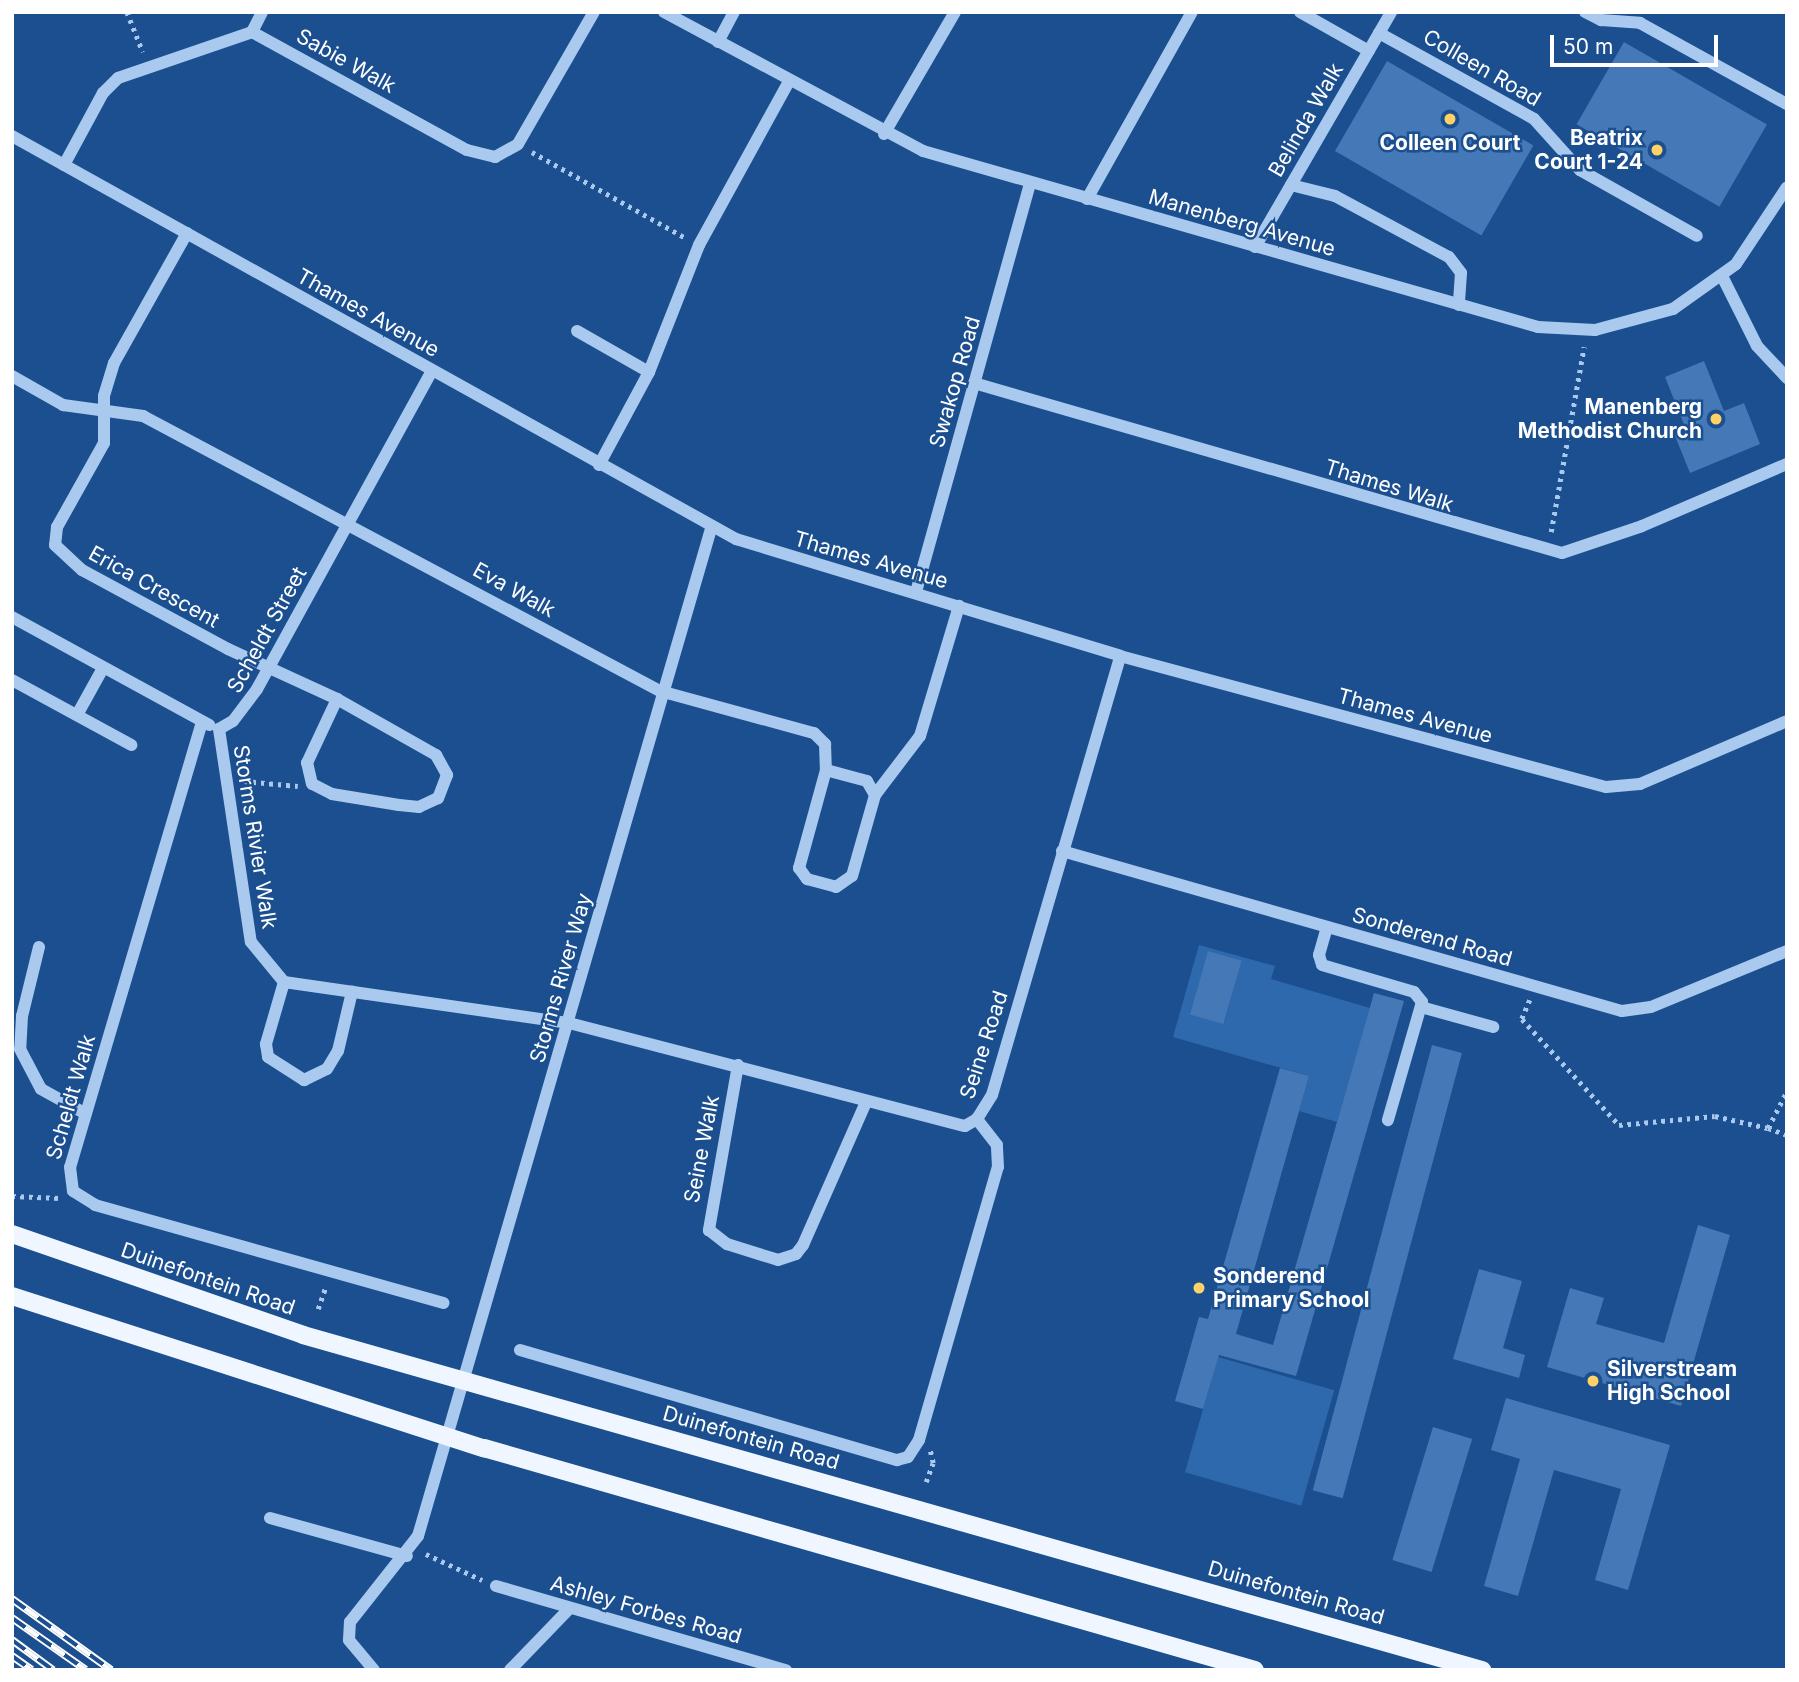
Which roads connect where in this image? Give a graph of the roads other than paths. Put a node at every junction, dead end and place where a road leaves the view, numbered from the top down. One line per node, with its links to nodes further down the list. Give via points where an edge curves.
1 (262, 12): 10 (street)
2 (594, 12): 10 (street, Sabie Walk, via 518,144 495,157 467,150)
3 (664, 12): 12 (street, Manenberg Avenue)
4 (734, 12): 12 (street)
5 (955, 12): 16 (street)
6 (1192, 12): 22 (street)
7 (1300, 12): 13 (street)
8 (1391, 12): 11 (street, Belinda Walk)
9 (1585, 12): 15 (street, via 1601,20 1640,23)
10 (252, 32): 18 (street, via 110,83)
11 (1379, 33): 13 (street, Belinda Walk); 24 (street, Colleen Road, via 1534,119 1580,170)
12 (718, 43): 14 (street, Manenberg Avenue)
13 (1369, 51): 20 (street, Belinda Walk)
14 (789, 81): 16 (street, Manenberg Avenue); 30 (street, via 699,245)
15 (1787, 104)
16 (884, 134): 19 (street, Manenberg Avenue)
17 (12, 136): 18 (street, Thames Avenue)
18 (64, 165): 23 (street, Thames Avenue)
19 (1030, 183): 22 (street, Manenberg Avenue); 33 (street, Swakop Road)
20 (1291, 185): 25 (street, Belinda Walk); 27 (street, via 1335,196 1449,257 1461,273)
21 (1787, 187): 26 (street, Manenberg Avenue, via 1751,244)
22 (1087, 199): 25 (street, Manenberg Avenue)
23 (187, 233): 29 (street, Thames Avenue); 34 (street, via 114,363 104,396)
24 (1697, 236)
25 (1255, 247): 27 (street, Manenberg Avenue)
26 (1722, 276): 27 (street, Manenberg Avenue, via 1648,320 1595,331 1538,327); 32 (street, via 1757,346)
27 (1459, 305)
28 (577, 331): 30 (street)
29 (432, 371): 36 (street, Thames Avenue); 37 (street, Scheldt Street)
30 (649, 372): 36 (street)
31 (12, 376): 34 (street, via 63,405)
32 (1787, 378)
33 (974, 383): 35 (street, Thames Walk, via 1548,552 1578,550); 39 (street, Swakop Road)
34 (107, 409): 37 (street, via 143,416); 44 (street, Erica Crescent, via 104,443 57,527 59,553 82,570)
35 (1787, 464)
36 (599, 465): 38 (street, Thames Avenue)
37 (347, 528): 44 (street, Scheldt Street); 46 (street, Eva Walk, via 408,552)
38 (711, 529): 39 (street, Thames Avenue); 46 (street, Storms River Way)
39 (916, 592): 40 (street, Thames Avenue)
40 (959, 606): 42 (street, Thames Avenue); 54 (street, via 920,736)
41 (12, 617): 43 (street)
42 (1120, 656): 49 (street, Thames Avenue, via 1606,787 1640,785); 55 (street, Seine Road)
43 (103, 668): 48 (street); 50 (street)
44 (268, 668): 47 (street); 51 (street, Scheldt Street, via 247,707)
45 (12, 680): 48 (street)
46 (660, 691): 53 (street, via 814,733 825,744); 62 (street, Storms River Way)
47 (337, 699): 47 (street, via 446,765 444,787 431,804 419,807 332,794 312,784 307,763)
48 (77, 715): 52 (street)
49 (1787, 721)
50 (202, 722): 51 (street); 66 (street, Scheldt Walk)
51 (219, 729): 59 (street, Storms Rivier Walk, via 251,942)
52 (131, 745)
53 (825, 770): 54 (street, via 867,781); 54 (street, via 801,853 799,868 807,879 836,887 852,876)
54 (875, 795)
55 (1062, 851): 56 (street, Sonderend Road); 67 (street, Seine Road, via 992,1095)
56 (1327, 927): 58 (street, Sonderend Road, via 1535,987 1635,1010); 61 (street, via 1319,955 1322,965 1414,992)
57 (39, 947): 66 (street, via 22,1016 20,1049 41,1089)
58 (1787, 951)
59 (284, 982): 60 (street); 60 (street, via 266,1044 268,1057 304,1080 327,1069 338,1051)
60 (352, 992): 62 (street)
61 (1421, 1007): 63 (street); 68 (street)
62 (569, 1023): 64 (street, Seine Road); 73 (street, Storms River Way)
63 (1493, 1027)
64 (738, 1065): 65 (street, Seine Road); 65 (street, Seine Walk, via 709,1230 727,1244 778,1260 803,1245)
65 (866, 1102): 67 (street, Seine Road, via 952,1126)
66 (86, 1114): 71 (street, Scheldt Walk, via 69,1180 86,1202)
67 (977, 1119): 72 (street, via 997,1145 999,1167 919,1440 908,1457 897,1460)
68 (1388, 1120)
69 (12, 1234): 73 (main road, Duinefontein Road, via 290,1331)
70 (12, 1296): 74 (main road)
71 (443, 1303)
72 (520, 1350)
73 (464, 1381): 74 (street, Storms River Way); 83 (main road, Duinefontein Road)
74 (447, 1437): 76 (street, Storms River Way); 82 (main road)
75 (270, 1518): 76 (street)
76 (407, 1556): 79 (street, via 350,1622 349,1640)
77 (490, 1583): 78 (street, Ashley Forbes Road)
78 (569, 1609): 80 (street); 81 (street, Ashley Forbes Road)
79 (374, 1670)
80 (510, 1670)
81 (786, 1670)
82 (1255, 1670)
83 (1482, 1670)

